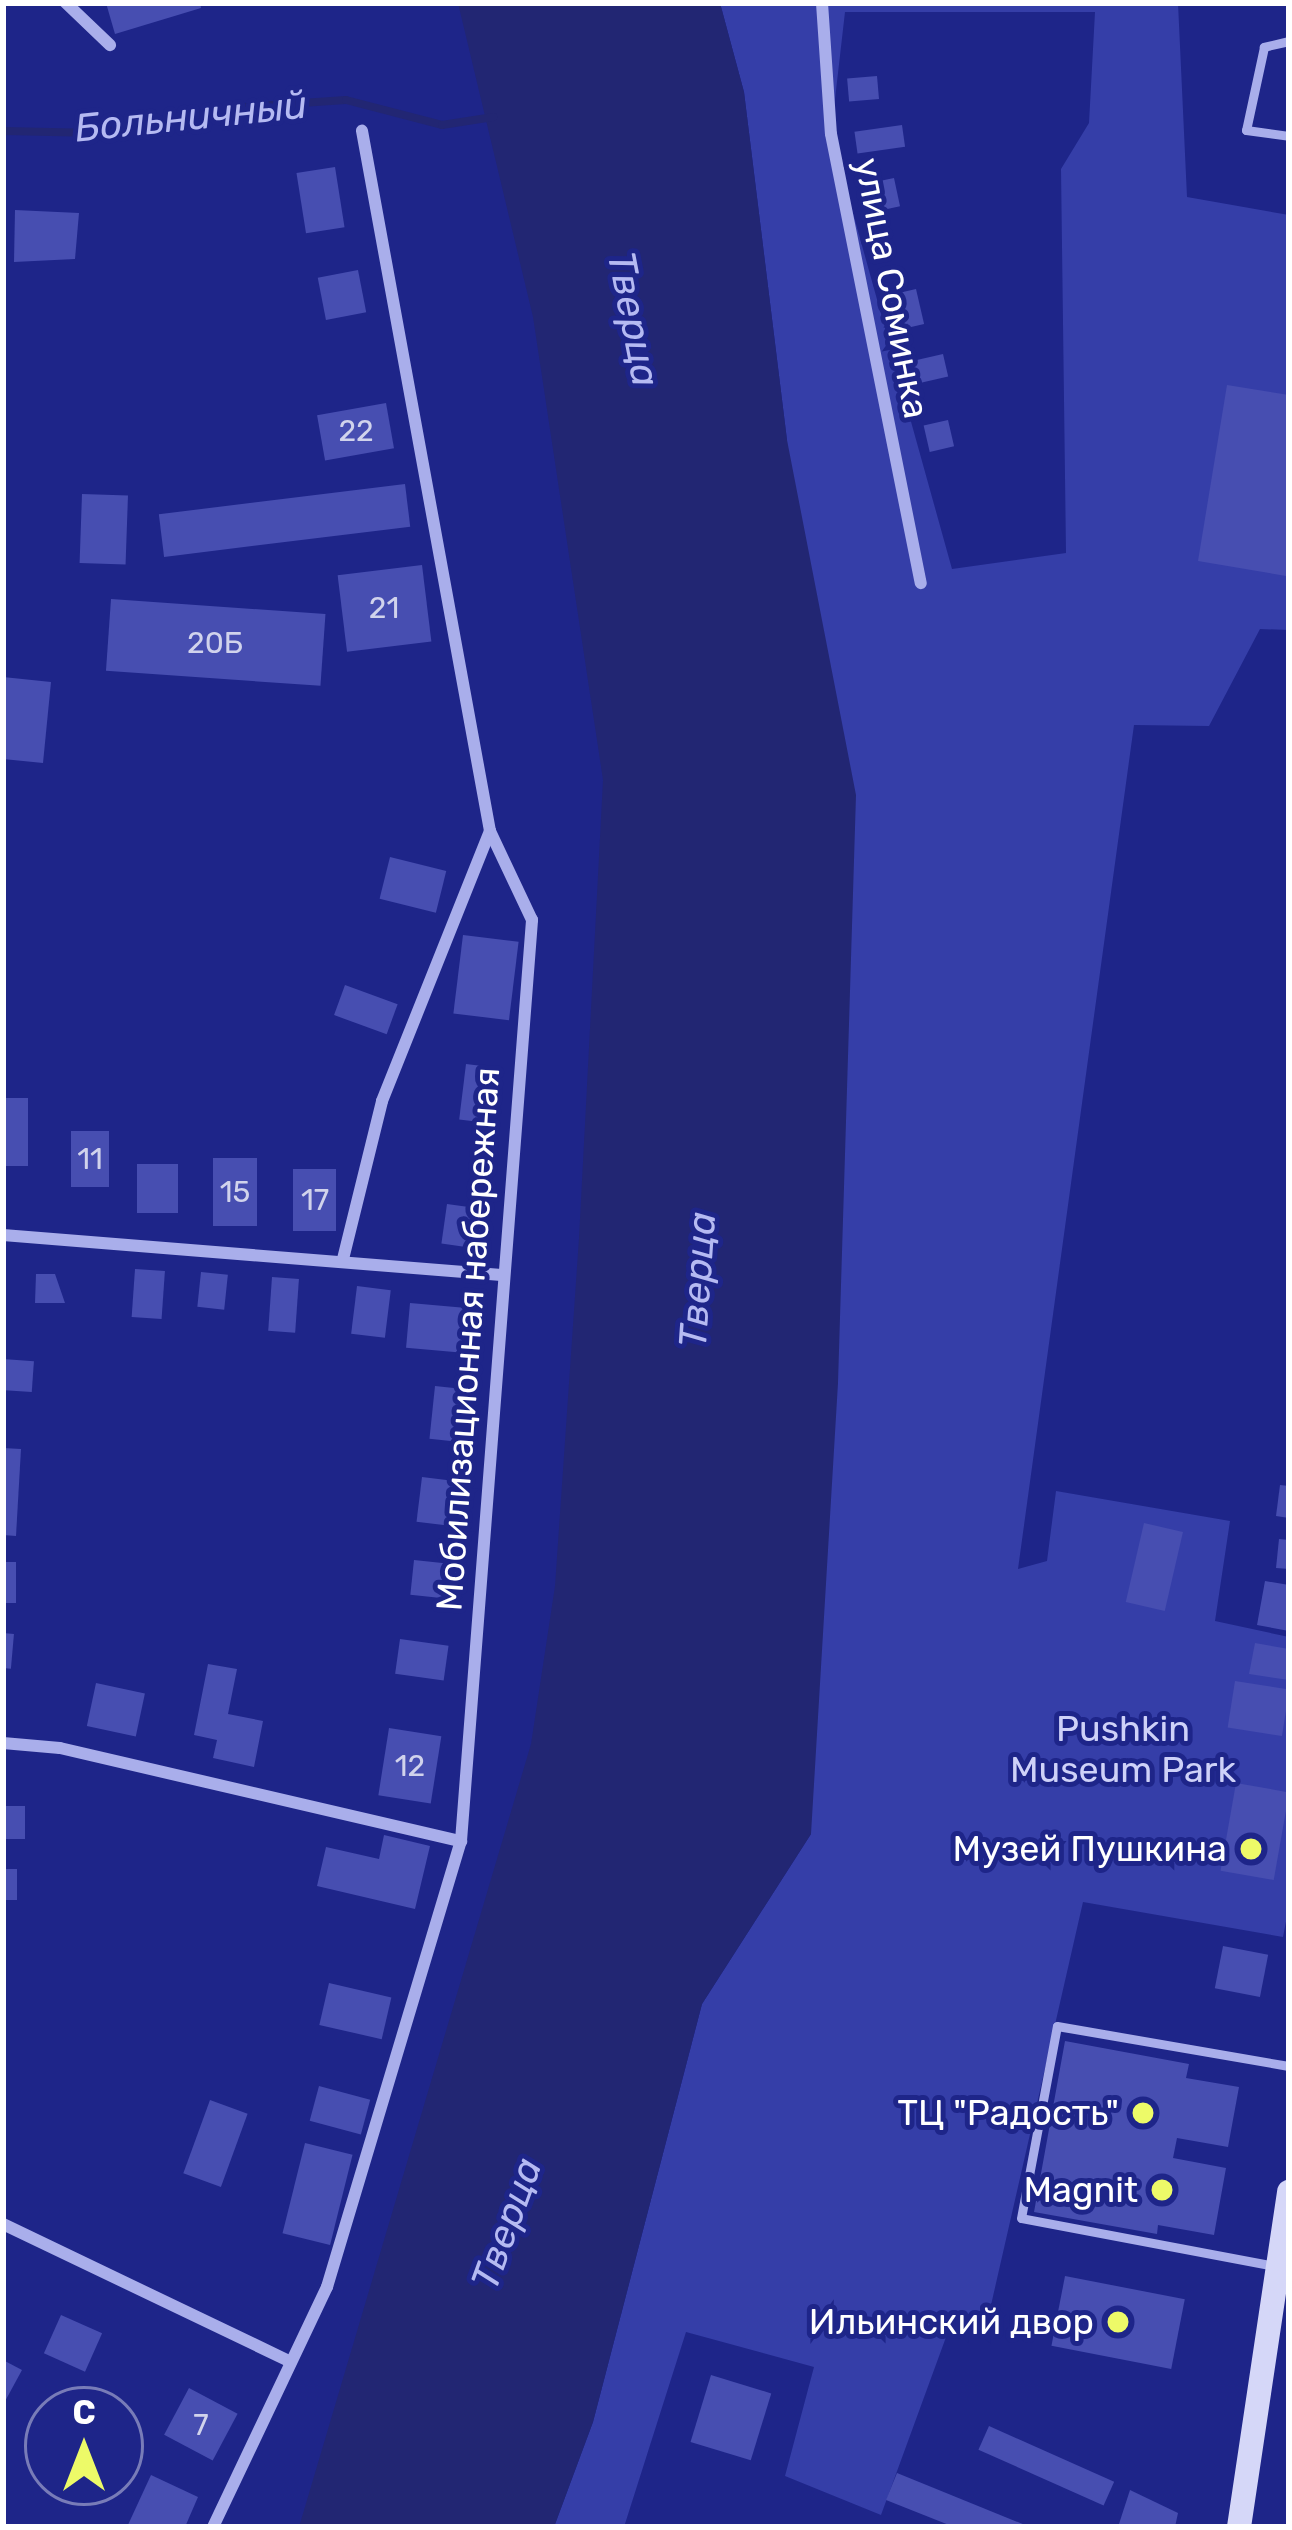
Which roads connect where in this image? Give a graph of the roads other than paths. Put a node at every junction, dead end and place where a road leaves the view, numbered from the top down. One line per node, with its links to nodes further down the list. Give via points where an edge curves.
1 (66, 3): 4 (street)
2 (822, 3): 7 (street, улица Соминка, via 830,134)
3 (1289, 41): 6 (lane, via 1264,47 1246,130)
4 (110, 45)
5 (362, 131): 8 (street, Мобилизационная набережная)
6 (1289, 136)
7 (921, 583)
8 (490, 831): 10 (street, via 382,1101); 11 (street, Мобилизационная набережная, via 532,920)
9 (3, 1235): 10 (street)
10 (344, 1259): 11 (street)
11 (501, 1275): 13 (street, Мобилизационная набережная)
12 (3, 1743): 13 (street, via 60,1748)
13 (461, 1841): 18 (street, Мобилизационная набережная, via 327,2287)
14 (1289, 2066): 17 (lane, via 1057,2026 1021,2218)
15 (1289, 2192): 17 (main road)
16 (3, 2224): 18 (street)
17 (1279, 2284): 20 (main road)
18 (291, 2362): 19 (street, Мобилизационная набережная)
19 (214, 2527)
20 (1239, 2527)

